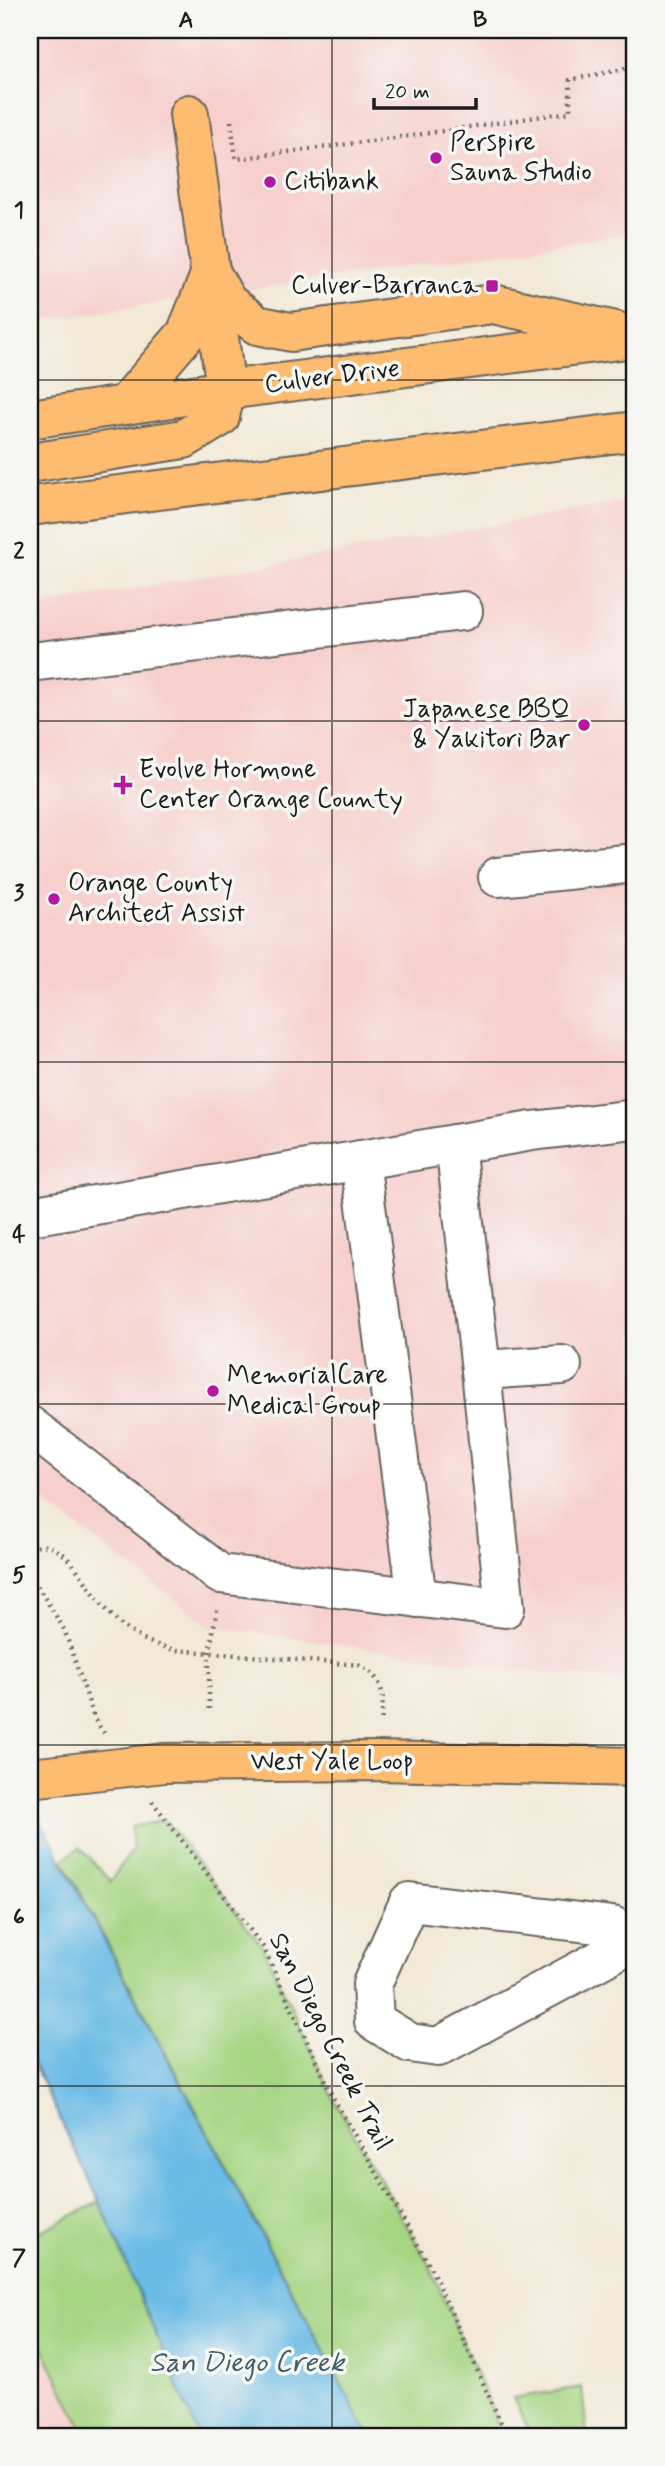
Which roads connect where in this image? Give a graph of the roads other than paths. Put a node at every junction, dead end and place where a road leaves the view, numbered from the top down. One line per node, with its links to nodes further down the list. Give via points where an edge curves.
1 (189, 114): 2 (main road)
2 (211, 273): 3 (main road, via 227,302 257,325 291,332 493,304); 4 (main road); 5 (main road, via 186,334)
3 (635, 336): 4 (main road, Culver Drive)
4 (226, 390): 5 (main road, Culver Drive); 8 (main road, via 220,417 184,439)
5 (125, 405): 6 (main road, Culver Drive)
6 (30, 419)
7 (635, 431): 9 (main road)
8 (30, 463)
9 (30, 506)
10 (463, 611): 11 (lane)
11 (30, 662)
12 (635, 863): 13 (lane)
13 (498, 877)
14 (635, 1119): 15 (lane)
15 (454, 1144): 16 (lane); 19 (lane)
16 (360, 1160): 17 (lane); 21 (lane)
17 (30, 1216)
18 (562, 1365): 19 (lane)
19 (481, 1370): 21 (lane, via 505,1608)
20 (30, 1426): 21 (lane, via 220,1574)
21 (417, 1598)
22 (635, 1767): 23 (main road, West Yale Loop, bridge, via 377,1761 164,1763)
23 (30, 1778)
24 (634, 1941): 24 (lane, via 613,1926 409,1902 372,1984 374,2021 410,2043 438,2047)

